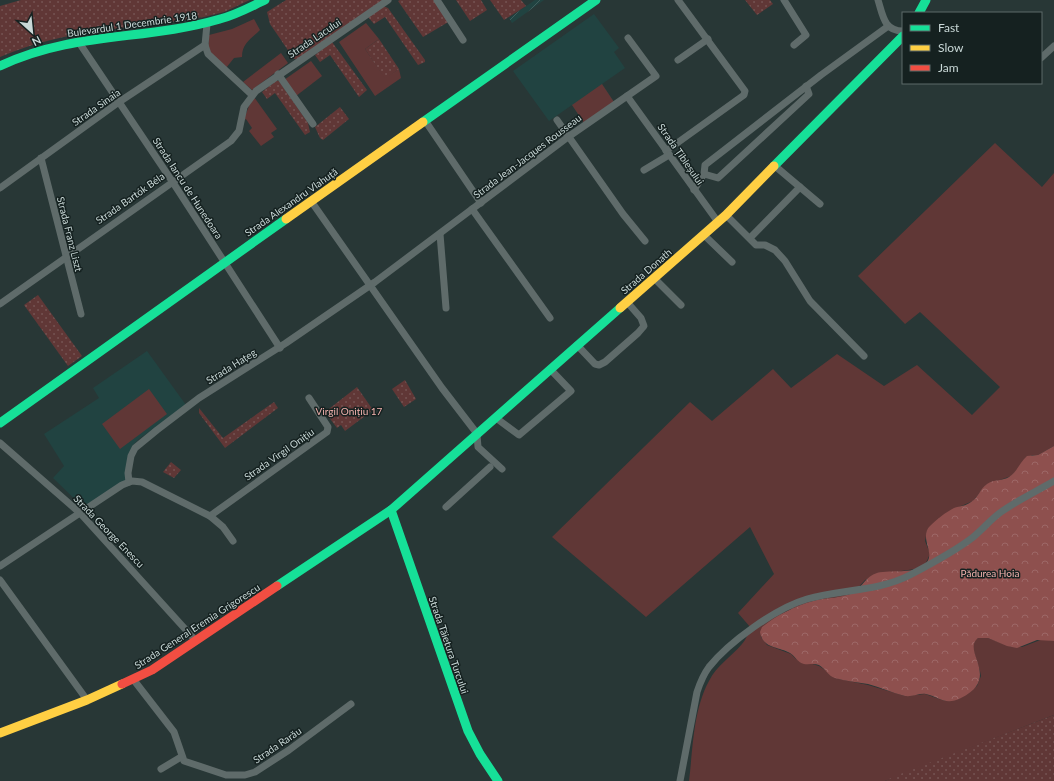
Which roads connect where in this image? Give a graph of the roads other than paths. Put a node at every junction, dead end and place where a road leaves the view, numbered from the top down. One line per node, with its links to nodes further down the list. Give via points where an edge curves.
1 (265, 0): 10 (main road, Bulevardul 1 Decembrie 1918, via 241,13)
2 (388, 0): 24 (street, Strada Lacului)
3 (437, 0): 16 (street)
4 (596, 0): 30 (main road, Strada Alexandru Vlahuță)
5 (678, 0): 15 (street)
6 (784, 0): 19 (street, via 806,35)
7 (878, 0): 11 (street)
8 (926, 0): 9 (main road)
9 (920, 12)
10 (207, 24): 17 (main road, Bulevardul 1 Decembrie 1918); 18 (street)
11 (887, 26): 12 (street, via 892,30); 25 (street)
12 (902, 31)
13 (902, 37): 35 (main road, Strada Donath)
14 (628, 38): 27 (street, Strada Jean-Jacques Rousseau, via 656,76)
15 (708, 39): 22 (street); 33 (street, via 745,92)
16 (462, 40)
17 (78, 41): 23 (main road, Bulevardul 1 Decembrie 1918); 28 (street, Strada Iancu de Hunedoara)
18 (205, 45): 26 (street, via 208,54); 28 (street, Strada Sinaia)
19 (794, 45)
20 (1054, 46): 21 (street)
21 (1042, 57)
22 (678, 60)
23 (0, 66)
24 (278, 74): 26 (street, Strada Lacului); 31 (street)
25 (806, 86): 37 (street, via 705,166); 37 (street, via 809,94 718,178)
26 (252, 95): 38 (street, Strada Bartók Béla, via 241,115 236,136)
27 (627, 96): 32 (street, Strada Jean-Jacques Rousseau); 33 (street, Strada Țibleșului)
28 (119, 102): 34 (street, Strada Sinaia); 38 (street, Strada Iancu de Hunedoara)
29 (557, 120): 32 (street)
30 (426, 122): 42 (main road, Strada Alexandru Vlahuță); 43 (street)
31 (313, 124)
32 (568, 137): 43 (street, Strada Jean-Jacques Rousseau); 51 (street)
33 (668, 153): 36 (street); 41 (street, Strada Țibleșului)
34 (41, 158): 40 (street, Strada Sinaia); 52 (street, Strada Franz Liszt)
35 (776, 166): 39 (street); 46 (main road, Strada Donath)
36 (644, 170)
37 (704, 174): 41 (street)
38 (172, 181): 52 (street, Strada Bartók Béla); 53 (street, Strada Iancu de Hunedoara)
39 (800, 187): 44 (street); 50 (street)
40 (0, 188)
41 (694, 190): 47 (street, Strada Țibleșului)
42 (311, 201): 53 (main road, Strada Alexandru Vlahuță); 56 (street)
43 (481, 203): 45 (street, Strada Jean-Jacques Rousseau)
44 (820, 204)
45 (472, 209): 48 (street, Strada Jean-Jacques Rousseau); 62 (street)
46 (726, 215): 47 (main road, Strada Donath); 50 (street)
47 (718, 222): 49 (main road, Strada Donath)
48 (440, 234): 56 (street, Strada Hațeg); 60 (street)
49 (704, 235): 54 (street); 55 (main road, Strada Donath)
50 (750, 238): 65 (street, via 756,245 765,245 775,250 785,261 810,301)
51 (644, 241)
52 (65, 257): 58 (street, Strada Bartók Béla); 61 (street, Strada Franz Liszt)
53 (224, 262): 64 (street, Strada Iancu de Hunedoara); 69 (main road, Strada Alexandru Vlahuță)
54 (732, 262)
55 (655, 279): 57 (main road, Strada Donath); 59 (street)
56 (370, 286): 64 (street, Strada Hațeg); 70 (street)
57 (627, 302): 63 (main road, Strada Donath); 63 (street, via 641,318 644,326 627,343 599,365)
58 (0, 304)
59 (681, 305)
60 (446, 308)
61 (81, 314)
62 (550, 318)
63 (577, 346): 66 (main road, Strada Donath)
64 (280, 348): 74 (street, Strada Hațeg, via 199,398 141,442 131,456)
65 (864, 356)
66 (550, 369): 68 (main road, Strada Donath); 68 (street, via 571,391 520,435)
67 (309, 398): 79 (street, Strada Virgil Onițiu, via 328,427 327,432)
68 (496, 418): 70 (main road, Strada Donath)
69 (0, 423)
70 (477, 435): 73 (street, via 478,447); 77 (main road, Strada Donath)
71 (0, 443): 78 (street, Strada George Enescu)
72 (490, 467): 76 (street)
73 (502, 469)
74 (129, 482): 78 (street); 79 (street, via 142,482)
75 (1054, 482): 91 (street, via 1000,512 971,538 909,576 889,584 806,599 770,615 737,641 717,658 701,680)
76 (446, 507)
77 (391, 510): 83 (main road, Strada General Eremia Grigorescu); 90 (main road, Strada Tăietura Turcului, via 468,731)
78 (80, 513): 81 (street); 83 (street, Strada George Enescu)
79 (210, 516): 80 (street, via 223,527)
80 (233, 542)
81 (0, 566)
82 (0, 580): 85 (street)
83 (196, 641): 84 (main road, Strada General Eremia Grigorescu, via 152,670)
84 (133, 679): 85 (main road, Strada General Eremia Grigorescu); 88 (street, via 174,732)
85 (87, 700): 87 (main road, Strada General Eremia Grigorescu)
86 (351, 704): 88 (street, Strada Rarău, via 255,772 226,775 187,763)
87 (0, 733)
88 (181, 757): 89 (street)
89 (161, 769)
90 (498, 781)
91 (680, 781)

